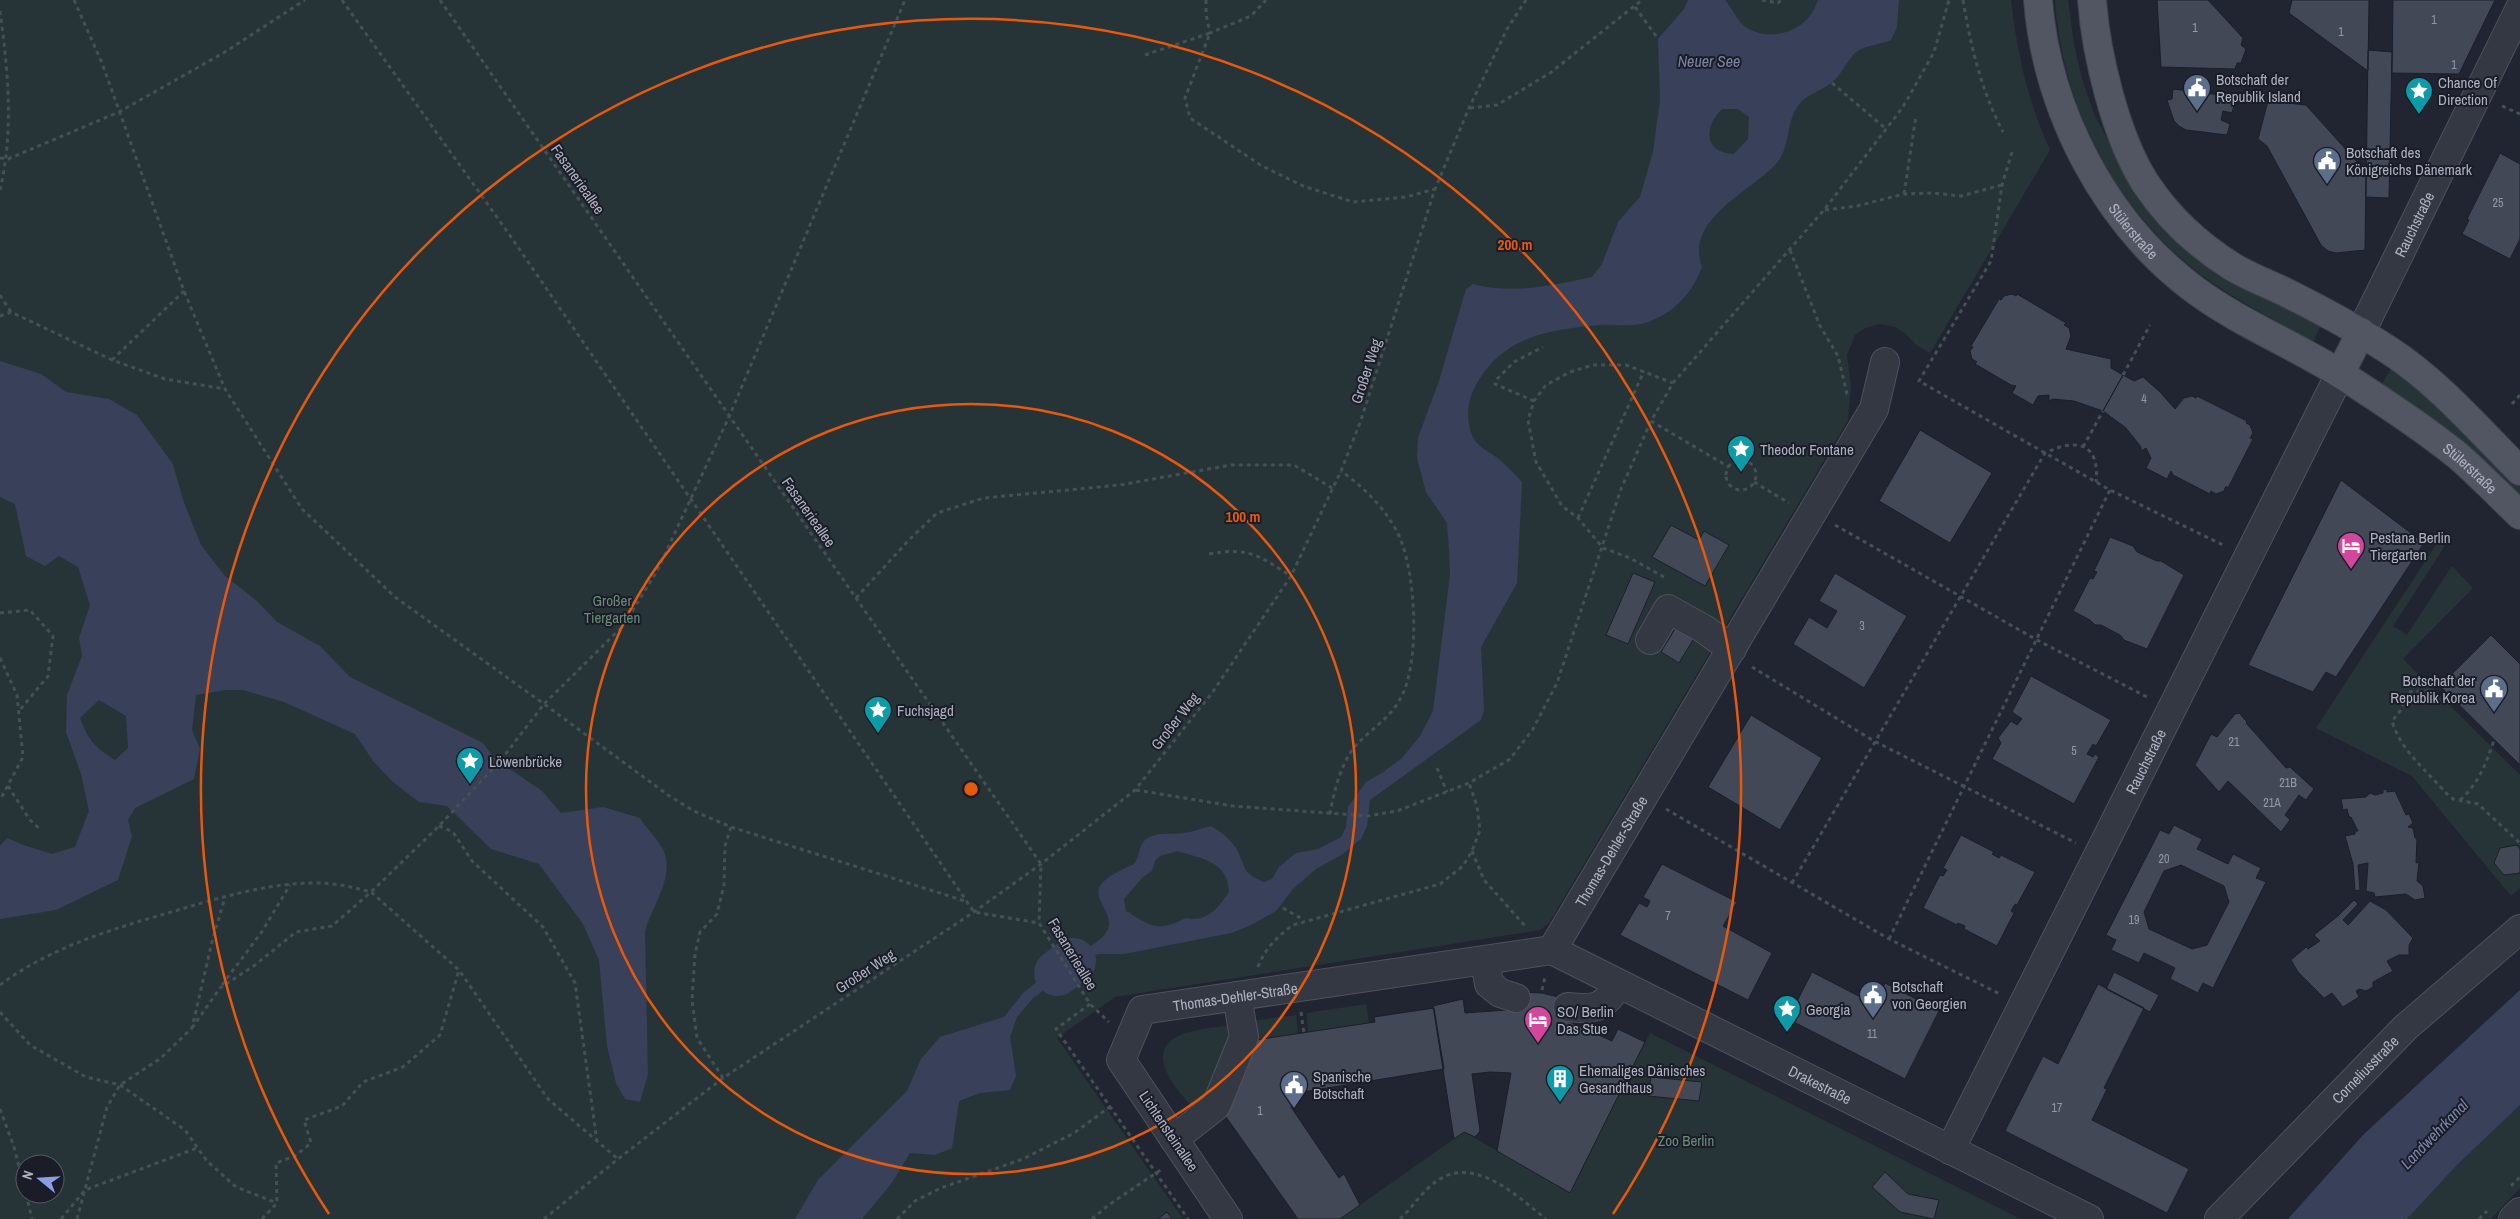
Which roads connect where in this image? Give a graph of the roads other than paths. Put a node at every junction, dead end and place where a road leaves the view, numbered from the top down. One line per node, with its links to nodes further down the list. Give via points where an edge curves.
1 (2038, 0): 6 (main road, Stülerstraße, via 2041,36 2063,108 2076,141 2113,206 2167,267 2196,291)
2 (2092, 0): 4 (main road, via 2100,57 2125,140 2146,184 2173,218 2200,243 2234,267)
3 (2520, 8): 4 (street, Rauchstraße)
4 (2361, 332): 6 (main road); 7 (main road, via 2423,374)
5 (1885, 362): 10 (street, Thomas-Dehler-Straße, via 1874,409)
6 (2340, 374): 8 (main road, Stülerstraße, via 2457,456); 20 (street, Rauchstraße)
7 (2520, 471)
8 (2520, 515)
9 (1650, 640): 10 (street, via 1668,609 1704,629)
10 (1740, 657): 13 (street, Thomas-Dehler-Straße)
11 (2520, 929): 24 (street, Corneliusstraße, via 2406,1027)
12 (1485, 960): 13 (street, Thomas-Dehler-Straße); 15 (street, Thomas-Dehler-Straße); 16 (street, via 1489,984 1500,992)
13 (1549, 962): 14 (street, Drakestraße)
14 (1619, 984): 17 (street, via 1599,1007); 20 (street, Drakestraße)
15 (1237, 996): 18 (street, Thomas-Dehler-Straße, via 1142,1010); 19 (street, via 1244,1037 1216,1106)
16 (1529, 996)
17 (1568, 1007)
18 (1129, 1041): 19 (street, Lichtensteinallee, via 1121,1060)
19 (1174, 1139): 22 (street, Lichtensteinallee)
20 (1950, 1150): 23 (street, Drakestraße)
21 (2520, 1212): 25 (street)
22 (1228, 1219)
23 (2089, 1219)
24 (2219, 1219)
25 (2513, 1219)

